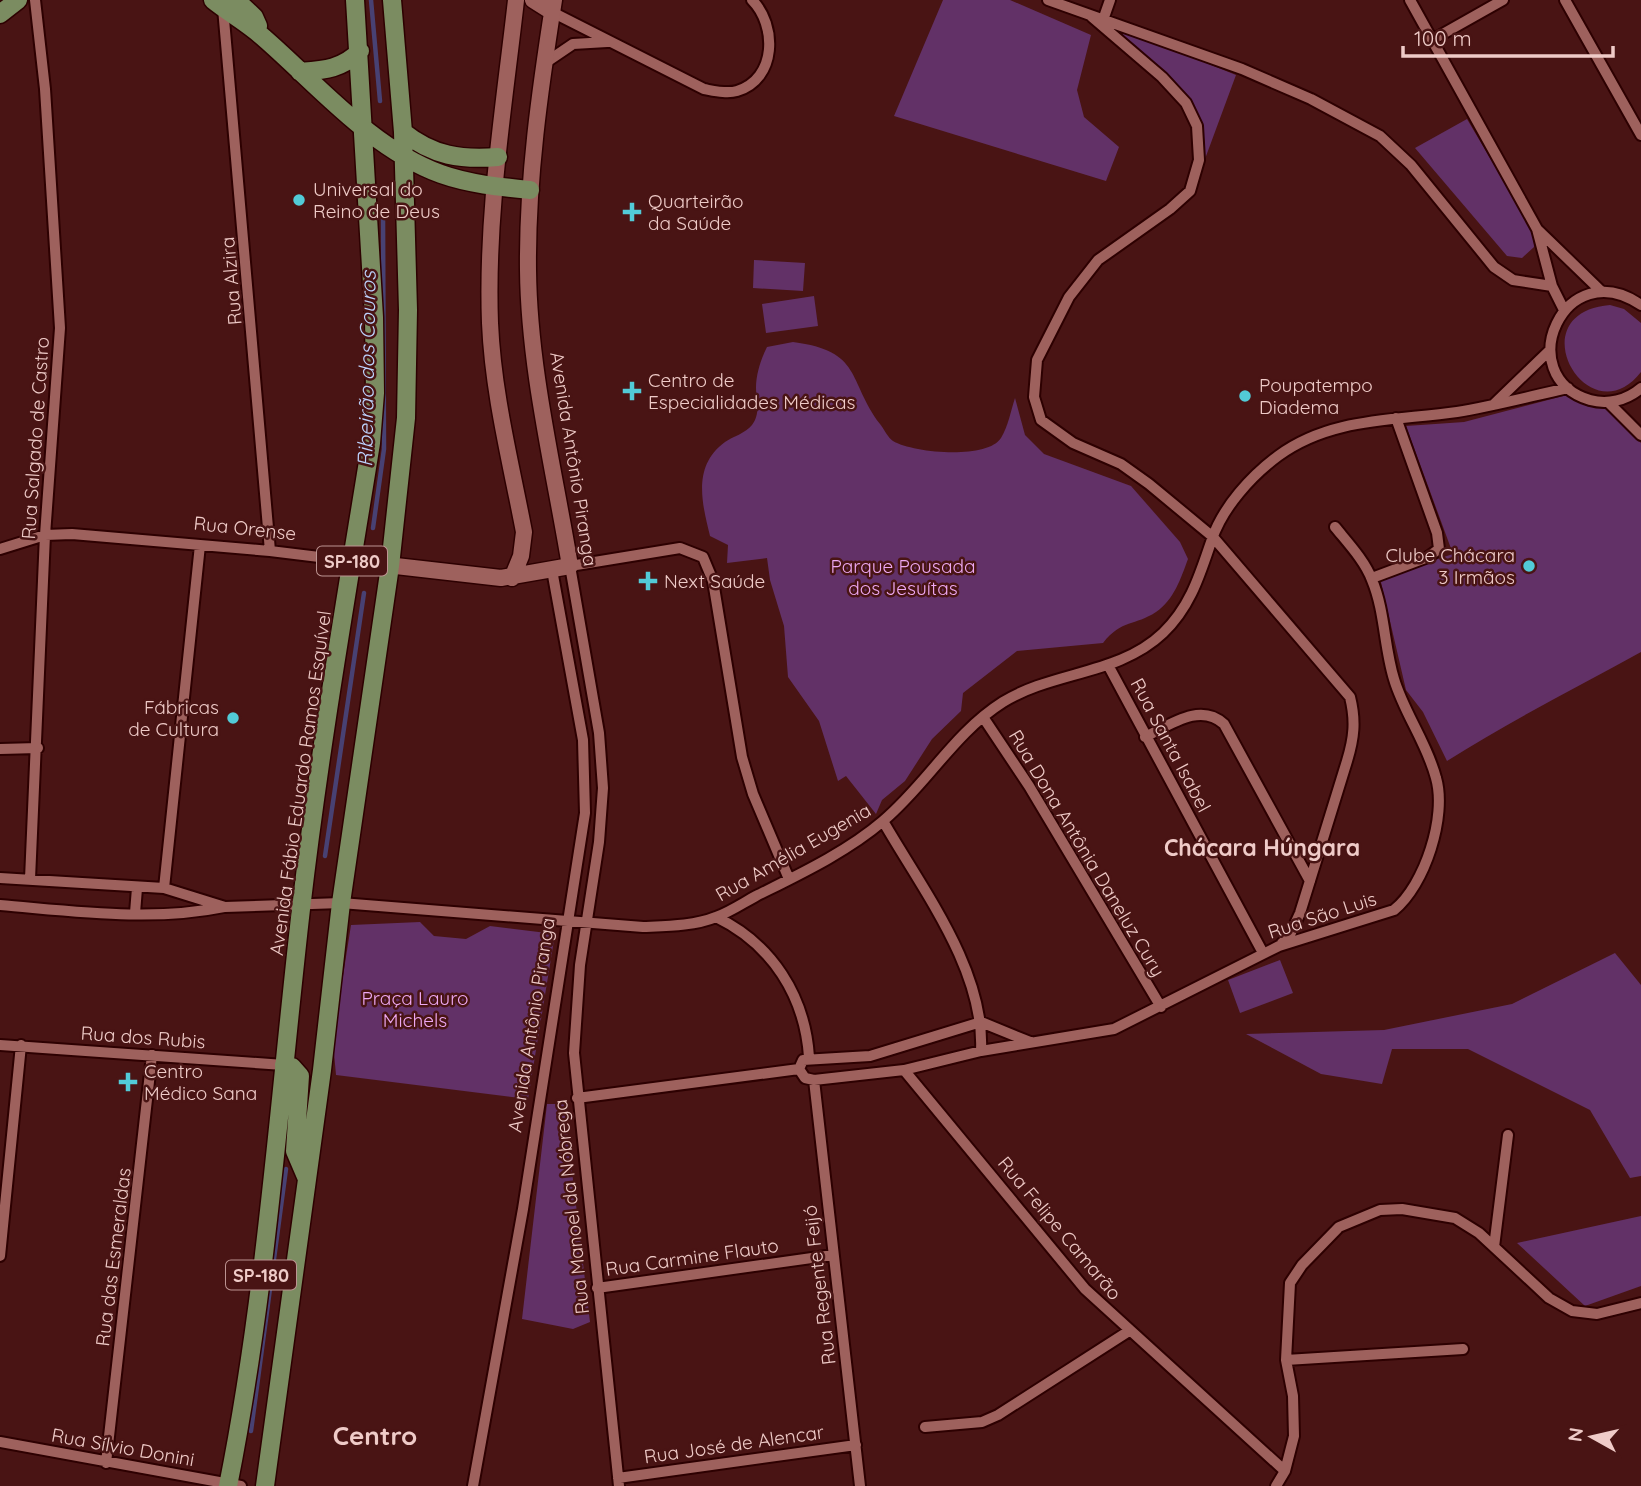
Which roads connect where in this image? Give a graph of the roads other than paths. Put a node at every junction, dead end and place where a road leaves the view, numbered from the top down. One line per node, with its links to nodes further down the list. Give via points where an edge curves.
1 (18, 0): 15 (main road)
2 (35, 0): 44 (street, Rua Salgado de Castro, via 60,328)
3 (355, 0): 19 (main road, Avenida Fábio Eduardo Ramos Esquível / SP-180)
4 (392, 0): 22 (main road, SP-180)
5 (516, 0): 27 (main road)
6 (533, 0): 14 (main road)
7 (752, 0): 18 (street, via 767,22 769,55 758,79 740,91 704,89)
8 (1048, 0): 16 (street)
9 (1110, 0): 16 (street)
10 (1409, 0): 17 (street)
11 (1503, 0): 17 (street)
12 (1565, 0): 25 (street)
13 (224, 3): 21 (main road, via 254,17 262,36); 48 (street, Rua Alzira)
14 (553, 6): 18 (street); 20 (main road, Avenida Antônio Piranga)
15 (0, 14)
16 (1098, 19): 31 (street, via 1265,79 1380,136 1411,165 1493,267 1513,280); 45 (street, via 1186,103 1197,126 1198,170 1190,191 1098,261 1069,296 1037,360 1034,397 1041,420 1055,431 1121,464)
17 (1432, 40): 30 (street)
18 (609, 42): 20 (street, via 573,44)
19 (360, 51): 21 (main road, via 337,67); 23 (main road, Avenida Fábio Eduardo Ramos Esquível / SP-180)
20 (545, 63): 29 (main road, Avenida Antônio Piranga)
21 (300, 72): 23 (main road)
22 (402, 109): 23 (main road, via 386,122); 24 (main road, SP-180)
23 (364, 126): 26 (main road); 49 (main road, Avenida Fábio Eduardo Ramos Esquível / SP-180, via 375,393)
24 (403, 132): 26 (main road, SP-180); 27 (main road, via 447,156)
25 (1641, 135)
26 (404, 156): 28 (main road, via 441,174); 50 (main road, SP-180, via 409,374)
27 (498, 157): 28 (main road)
28 (495, 186): 29 (main road); 53 (main road, via 490,325 524,533)
29 (530, 190): 51 (main road, Avenida Antônio Piranga, via 531,322)
30 (1537, 229): 31 (street); 32 (street)
31 (1552, 286): 35 (street)
32 (1602, 292): 33 (street); 35 (street, via 1582,297)
33 (1636, 298): 34 (street)
34 (1641, 305)
35 (1564, 310): 36 (street, via 1556,322)
36 (1550, 350): 37 (street, via 1552,364); 40 (street)
37 (1568, 388): 39 (street, via 1580,396); 40 (street, Rua Amélia Eugenia)
38 (1641, 388): 39 (street, via 1622,400)
39 (1608, 402): 42 (street)
40 (1493, 405): 41 (street, Rua Amélia Eugenia)
41 (1396, 418): 45 (street, Rua Amélia Eugenia, via 1313,434 1278,456 1245,486); 54 (street, via 1439,542 1435,553)
42 (1641, 435)
43 (1335, 527): 54 (street, Rua São Luis)
44 (46, 535): 46 (street, Rua Orense); 47 (street, Rua Orense); 58 (street, Rua Salgado de Castro)
45 (1213, 537): 55 (street, Rua Amélia Eugenia, via 1186,606 1162,634); 64 (street, via 1350,697 1354,736)
46 (200, 545): 48 (street, Rua Orense); 66 (street)
47 (0, 549)
48 (270, 551): 49 (street, Rua Orense)
49 (352, 561): 50 (main road, Rua Orense); 69 (main road, Avenida Fábio Eduardo Ramos Esquível / SP-180)
50 (390, 566): 53 (main road, Rua Orense); 67 (main road, SP-180)
51 (570, 566): 52 (main road, Rua Orense); 63 (street, via 680,548 703,557 713,580 742,757); 74 (street, Avenida Antônio Piranga, via 603,775 601,823)
52 (552, 570): 53 (main road, Rua Orense); 73 (street, Avenida Antônio Piranga, via 585,765 585,813)
53 (512, 578)
54 (1372, 578): 75 (street, Rua São Luis, via 1394,678 1437,780 1438,802 1427,861 1407,899 1394,910)
55 (1108, 665): 56 (street, Rua Amélia Eugenia, via 1005,701); 57 (street, Rua Santa Isabel)
56 (983, 717): 60 (street, Rua Amélia Eugenia, via 965,730); 77 (street, Rua Dona Antônia Daneluz Cury)
57 (1145, 737): 64 (street, via 1192,715 1216,717); 76 (street, Rua Santa Isabel)
58 (38, 748): 59 (street); 62 (street, Rua Salgado de Castro)
59 (0, 749)
60 (883, 821): 63 (street, Rua Amélia Eugenia); 78 (street, via 967,969)
61 (0, 878): 62 (street)
62 (30, 879): 65 (street)
63 (789, 879): 72 (street, Rua Amélia Eugenia)
64 (1310, 881): 75 (street, via 1289,937)
65 (136, 888): 66 (street); 71 (street)
66 (164, 888): 70 (street)
67 (341, 903): 69 (street, Rua Amélia Eugenia); 73 (street, Rua Amélia Eugenia); 92 (main road, SP-180)
68 (0, 905): 71 (street)
69 (302, 905): 70 (street, Rua Amélia Eugenia); 86 (main road, Avenida Fábio Eduardo Ramos Esquível / SP-180)
70 (225, 907): 71 (street, via 192,914)
71 (135, 913)
72 (716, 917): 74 (street, Rua Amélia Eugenia, via 643,927); 85 (street, via 752,941 782,974 799,1007)
73 (570, 922): 74 (street, Rua Amélia Eugenia); 110 (street, Avenida Antônio Piranga)
74 (585, 923): 90 (street, Rua Manoel da Nóbrega, via 574,1033)
75 (1279, 946): 76 (street, Rua São Luis)
76 (1263, 953): 77 (street, Rua São Luis)
77 (1161, 1007): 79 (street, Rua São Luis, via 1114,1029)
78 (981, 1022): 79 (street); 82 (street); 83 (street)
79 (1030, 1042): 83 (street, Rua São Luis)
80 (0, 1045): 81 (street, Rua dos Rubis)
81 (21, 1045): 84 (street, Rua dos Rubis); 93 (street)
82 (903, 1047): 85 (street, via 859,1058); 88 (street)
83 (981, 1051): 88 (street, Rua São Luis)
84 (152, 1055): 86 (street, Rua dos Rubis); 105 (street, Rua das Esmeraldas)
85 (808, 1057): 87 (street)
86 (284, 1065): 92 (main road, via 300,1076 295,1151); 108 (main road, Avenida Fábio Eduardo Ramos Esquível / SP-180)
87 (799, 1069): 89 (street); 90 (street)
88 (904, 1070): 89 (street); 99 (street, Rua Felipe Camarão, via 1085,1289)
89 (814, 1080): 95 (street, Rua Regente Feijó)
90 (577, 1098): 97 (street, Rua Manoel da Nóbrega)
91 (1508, 1135): 94 (street)
92 (307, 1179): 109 (main road, SP-180)
93 (3, 1198): 96 (street)
94 (1494, 1247): 98 (street, via 1549,1298 1572,1311 1597,1314); 101 (street, via 1455,1219 1422,1211 1380,1210 1339,1227 1290,1283)
95 (833, 1255): 97 (street, Rua Carmine Flauto); 104 (street, Rua Regente Feijó)
96 (0, 1256)
97 (597, 1289): 107 (street, Rua Manoel da Nóbrega)
98 (1641, 1303)
99 (1129, 1331): 102 (street, via 998,1415 982,1422); 106 (street, Rua Felipe Camarão)
100 (1464, 1349): 101 (street)
101 (1286, 1360): 106 (street, via 1294,1436)
102 (925, 1427)
103 (0, 1442): 105 (street, Rua Sílvio Donini)
104 (856, 1446): 107 (street, Rua José de Alencar); 111 (street, Rua Regente Feijó)
105 (106, 1463): 108 (street, Rua Sílvio Donini)
106 (1285, 1471): 112 (street)
107 (618, 1482)
108 (233, 1485)
109 (265, 1486)
110 (473, 1486)
111 (860, 1486)
112 (1276, 1486)

